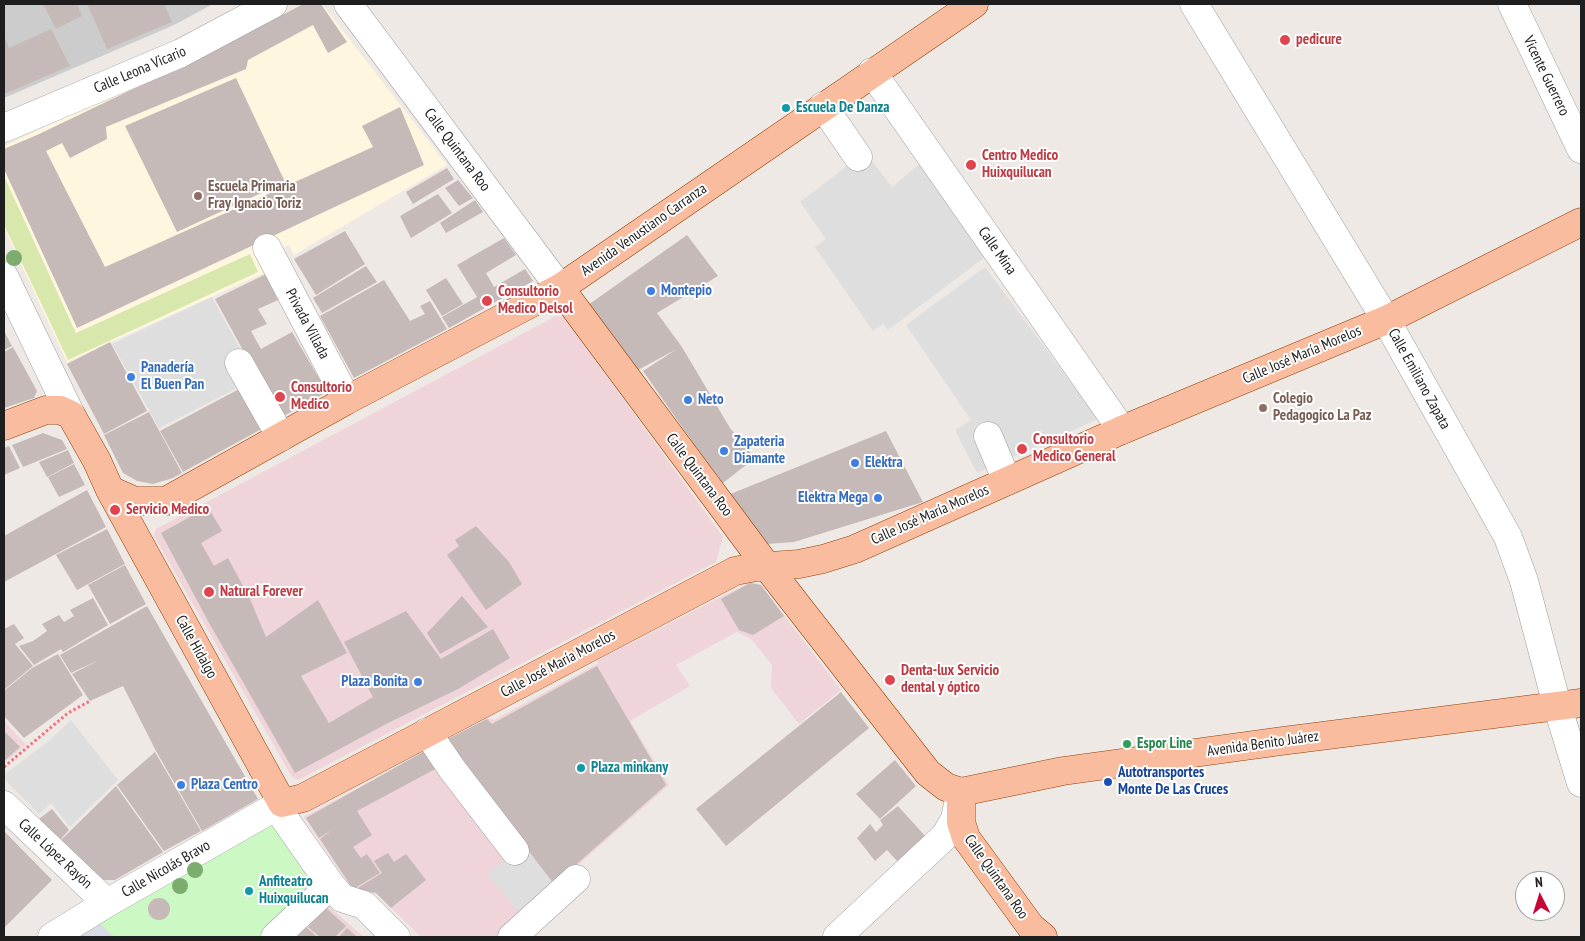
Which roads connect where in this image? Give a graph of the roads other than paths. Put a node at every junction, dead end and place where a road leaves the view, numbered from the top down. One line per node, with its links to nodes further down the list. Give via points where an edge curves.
1 (273, 4): 8 (street, Calle Leona Vicario, via 181,53)
2 (348, 4): 14 (street, Calle Quintana Roo)
3 (1194, 4): 15 (street, Calle Emiliano Zapata)
4 (1512, 4): 9 (street, Vicente Guerrero)
5 (968, 5): 6 (main road, Avenida Venustiano Carranza)
6 (872, 72): 7 (main road, Avenida Venustiano Carranza); 20 (street, Calle Mina)
7 (823, 106): 10 (street); 14 (main road, Avenida Venustiano Carranza)
8 (4, 128)
9 (1581, 148)
10 (858, 157)
11 (1581, 222): 15 (main road, Calle José María Morelos)
12 (267, 248): 17 (street, Privada Villada)
13 (4, 276): 18 (street, Calle Hidalgo)
14 (560, 288): 17 (main road, Avenida Venustiano Carranza); 25 (main road, Calle Quintana Roo)
15 (1386, 320): 20 (main road, Calle José María Morelos); 26 (street, Calle Emiliano Zapata, via 1508,537)
16 (239, 363): 22 (street)
17 (347, 400): 22 (main road, Avenida Venustiano Carranza)
18 (71, 415): 19 (main road, via 60,410 46,410); 24 (main road, Calle Hidalgo)
19 (4, 426)
20 (1122, 430): 23 (main road, Calle José María Morelos)
21 (988, 436): 23 (street)
22 (281, 437): 24 (main road, Avenida Venustiano Carranza, via 166,501 135,501)
23 (1007, 481): 25 (main road, Calle José María Morelos, via 855,549 823,559)
24 (110, 490): 30 (main road, Calle Hidalgo)
25 (768, 568): 27 (main road, Calle José María Morelos, via 735,571); 29 (main road, Calle Quintana Roo, via 928,773 946,787)
26 (1569, 704): 28 (street, Calle Emiliano Zapata); 29 (main road, Avenida Benito Juárez, via 1064,771)
27 (428, 732): 30 (main road, Calle José María Morelos, via 303,798); 32 (street)
28 (1581, 782)
29 (961, 792): 41 (street, via 955,819 945,836); 42 (main road, Calle Quintana Roo, via 961,822 966,838)
30 (282, 803): 34 (street, via 284,818); 35 (street, Calle Nicolás Bravo)
31 (4, 805): 35 (street, Calle López Rayón)
32 (515, 852)
33 (576, 879): 36 (street)
34 (331, 885): 38 (street); 39 (street, via 342,898 364,905)
35 (107, 903): 37 (street, Calle Nicolás Bravo)
36 (516, 925): 40 (street)
37 (52, 937)
38 (275, 937)
39 (396, 937)
40 (492, 937)
41 (837, 937)
42 (1043, 937)

